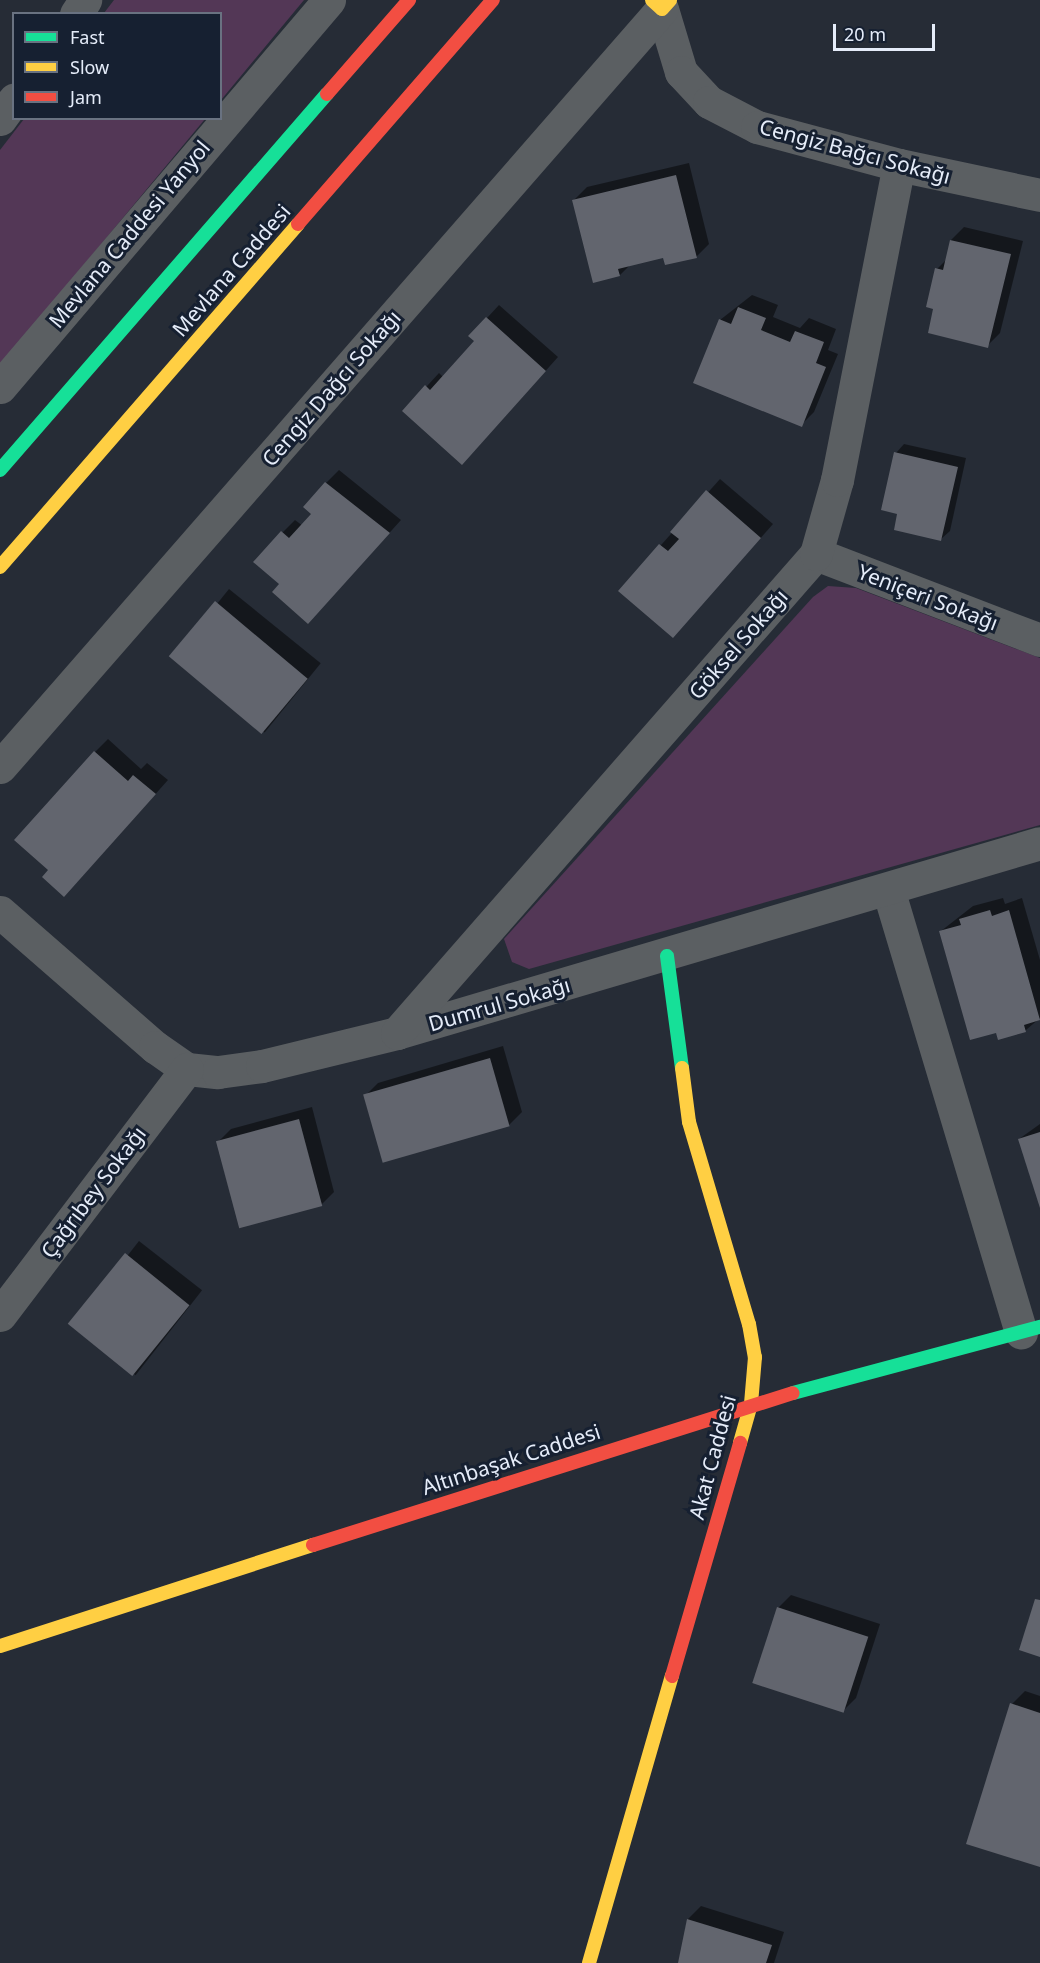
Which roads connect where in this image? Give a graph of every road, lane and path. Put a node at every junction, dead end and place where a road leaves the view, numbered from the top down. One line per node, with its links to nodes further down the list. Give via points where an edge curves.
1 (329, 0): 9 (street, Mevlana Caddesi Yanyol)
2 (409, 0): 10 (street, Mevlana Caddesi)
3 (493, 0): 12 (street, Mevlana Caddesi)
4 (661, 3): 7 (street, Cengiz Bağcı Sokağı, via 681,72 710,102 757,127); 14 (street, Cengiz Dağcı Sokağı)
5 (12, 103): 6 (street)
6 (0, 119)
7 (898, 165): 8 (street, Cengiz Bağcı Sokağı); 11 (street, Göksel Sokağı, via 837,480)
8 (1040, 195)
9 (0, 387)
10 (0, 470)
11 (816, 554): 13 (street, Yeniçeri Sokağı); 19 (street, Göksel Sokağı)
12 (0, 567)
13 (1040, 640)
14 (0, 767)
15 (1040, 843): 16 (street, Dumrul Sokağı)
16 (888, 889): 18 (street, Dumrul Sokağı); 22 (street)
17 (0, 912): 20 (street, Dumrul Sokağı, via 155,1047)
18 (667, 956): 19 (street, Dumrul Sokağı); 23 (street, Akat Caddesi, via 689,1122 749,1324 755,1357)
19 (397, 1033): 20 (street, Dumrul Sokağı, via 262,1066 218,1072)
20 (187, 1068): 21 (street, Çağrıbey Sokağı)
21 (0, 1315)
22 (1030, 1330): 23 (street, Altınbaşak Caddesi)
23 (751, 1404): 24 (street, Altınbaşak Caddesi); 25 (street, Akat Caddesi)
24 (0, 1646)
25 (589, 1963)

